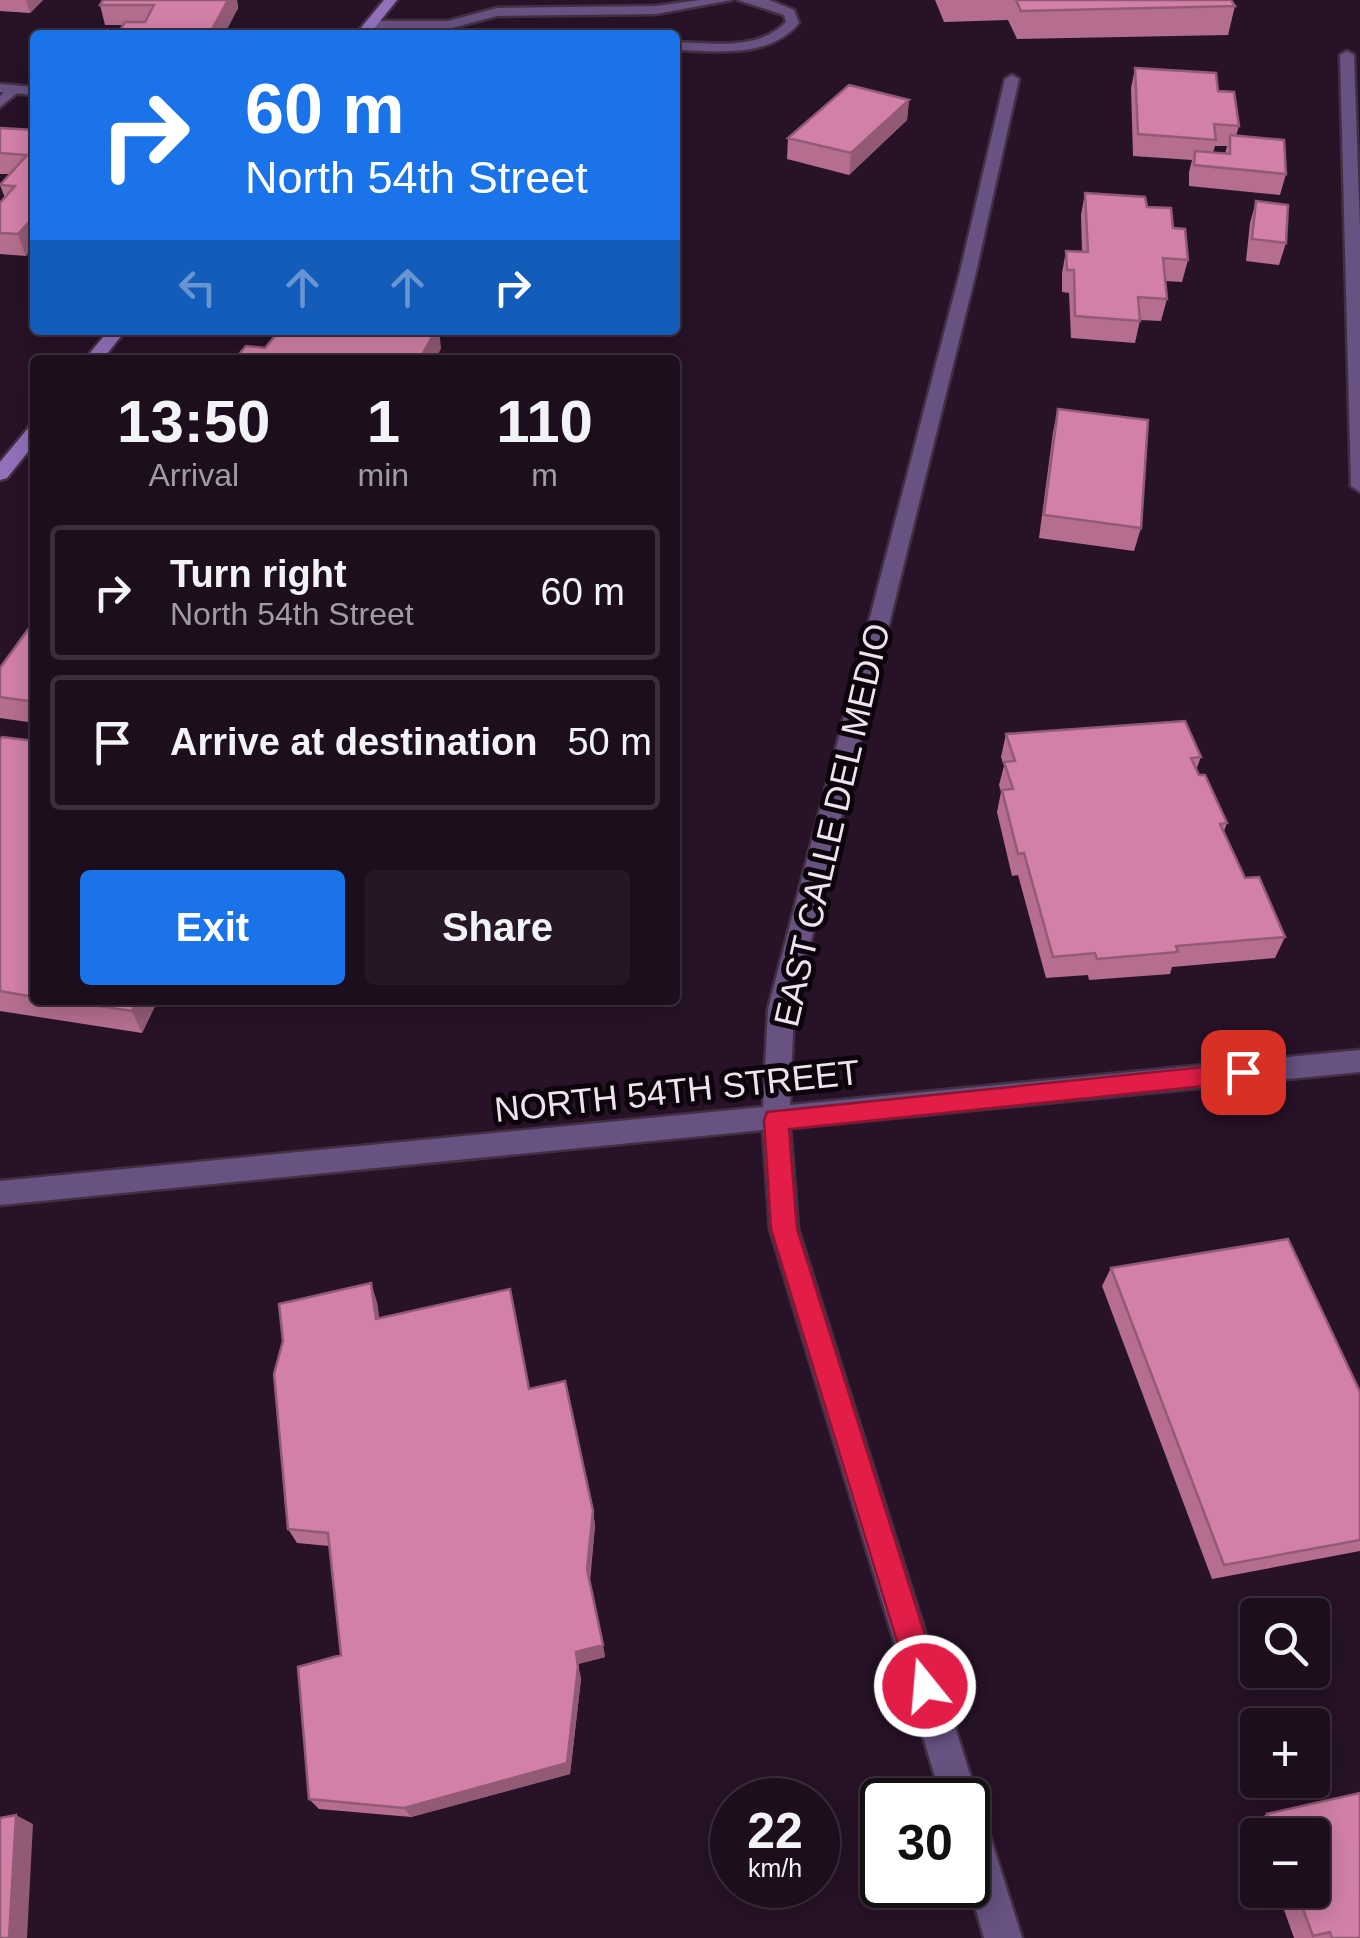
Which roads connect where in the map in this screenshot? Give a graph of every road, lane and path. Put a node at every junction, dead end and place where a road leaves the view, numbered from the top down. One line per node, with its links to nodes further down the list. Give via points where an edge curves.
1 (391, 0): 5 (street)
2 (726, 0): 4 (street, via 656,10 497,12)
3 (744, 0): 7 (street, via 770,4 789,13 793,23 784,36 759,43)
4 (448, 25): 5 (street); 6 (street)
5 (366, 30)
6 (456, 30)
7 (680, 46)
8 (1347, 55): 16 (street)
9 (1012, 79): 18 (street, EAST CALLE DEL MEDIO, via 782,1009)
10 (7, 89): 11 (street)
11 (0, 103)
12 (114, 335): 13 (street)
13 (97, 355)
14 (30, 437): 15 (street)
15 (0, 474)
16 (1360, 486)
17 (1360, 1061): 18 (street, NORTH 54TH STREET)
18 (776, 1120): 19 (street, NORTH 54TH STREET); 20 (street, EAST CALLE DEL MEDIO, via 784,1229)
19 (0, 1193)
20 (953, 1778)
21 (990, 1895): 22 (street)
22 (1003, 1938)

